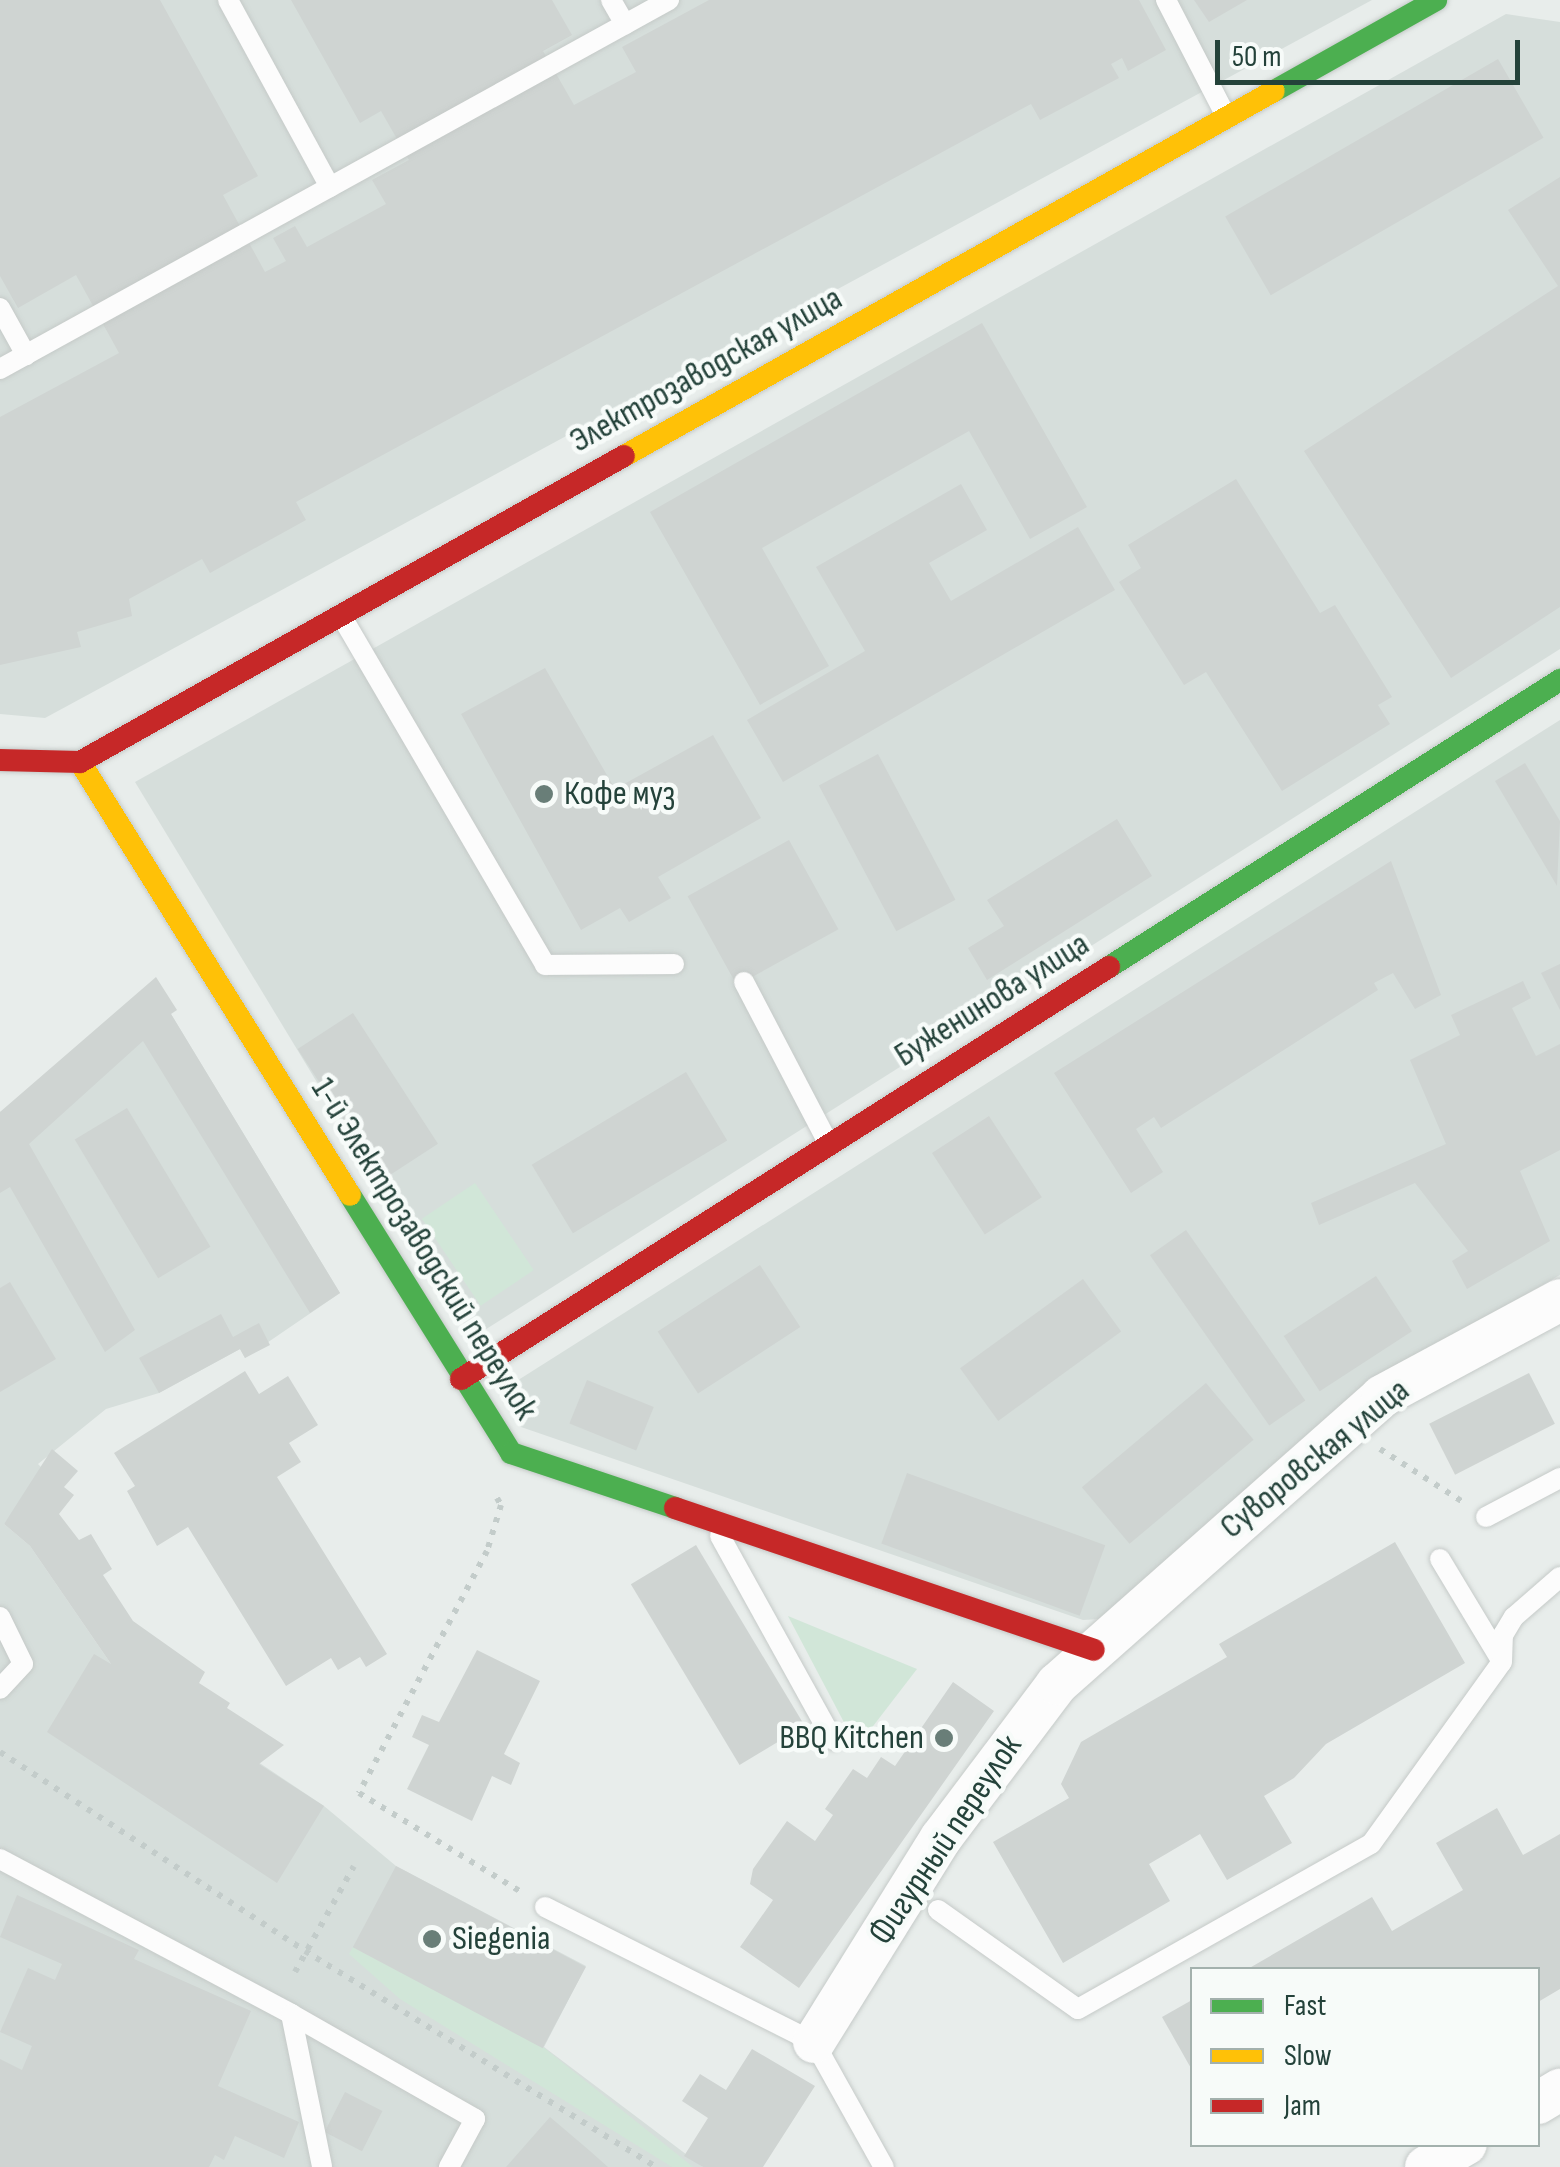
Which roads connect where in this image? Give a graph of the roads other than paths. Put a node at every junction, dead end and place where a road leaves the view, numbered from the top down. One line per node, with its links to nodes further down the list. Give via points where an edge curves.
1 (228, 0): 8 (lane)
2 (612, 0): 6 (lane)
3 (669, 0): 6 (lane)
4 (1166, 0): 7 (lane)
5 (1436, 0): 7 (street, Электрозаводская улица)
6 (625, 24): 8 (lane)
7 (1227, 118): 12 (street, Электрозаводская улица)
8 (330, 187): 10 (lane)
9 (0, 308): 10 (lane)
10 (26, 355): 11 (lane)
11 (0, 369)
12 (341, 616): 15 (street, Электрозаводская улица); 16 (lane, via 545,965)
13 (1560, 680): 18 (street, Буженинова улица)
14 (0, 760): 15 (street)
15 (80, 762): 20 (street, 1-й Электрозаводский переулок)
16 (674, 964)
17 (744, 982): 18 (lane)
18 (830, 1144): 20 (street, Буженинова улица)
19 (1556, 1312): 27 (street, Суворовская улица, via 1382,1396)
20 (461, 1379): 23 (street, 1-й Электрозаводский переулок, via 511,1453)
21 (1560, 1478): 22 (lane)
22 (1486, 1517)
23 (714, 1524): 27 (street, 1-й Электрозаводский переулок); 30 (lane)
24 (1440, 1560): 28 (lane)
25 (1560, 1577): 28 (lane, via 1514,1616 1503,1634)
26 (0, 1617): 29 (lane, via 22,1664)
27 (1094, 1650): 35 (street, Фигурный переулок, via 1014,1736)
28 (1502, 1662): 33 (lane, via 1372,1844 1078,2008)
29 (0, 1689)
30 (833, 1740)
31 (0, 1859): 34 (lane)
32 (545, 1906): 35 (lane)
33 (938, 1910)
34 (291, 2014): 37 (lane); 38 (lane, via 474,2119)
35 (814, 2042): 39 (lane)
36 (1461, 2147): 40 (street)
37 (322, 2167)
38 (449, 2167)
39 (884, 2167)
40 (1426, 2167)

